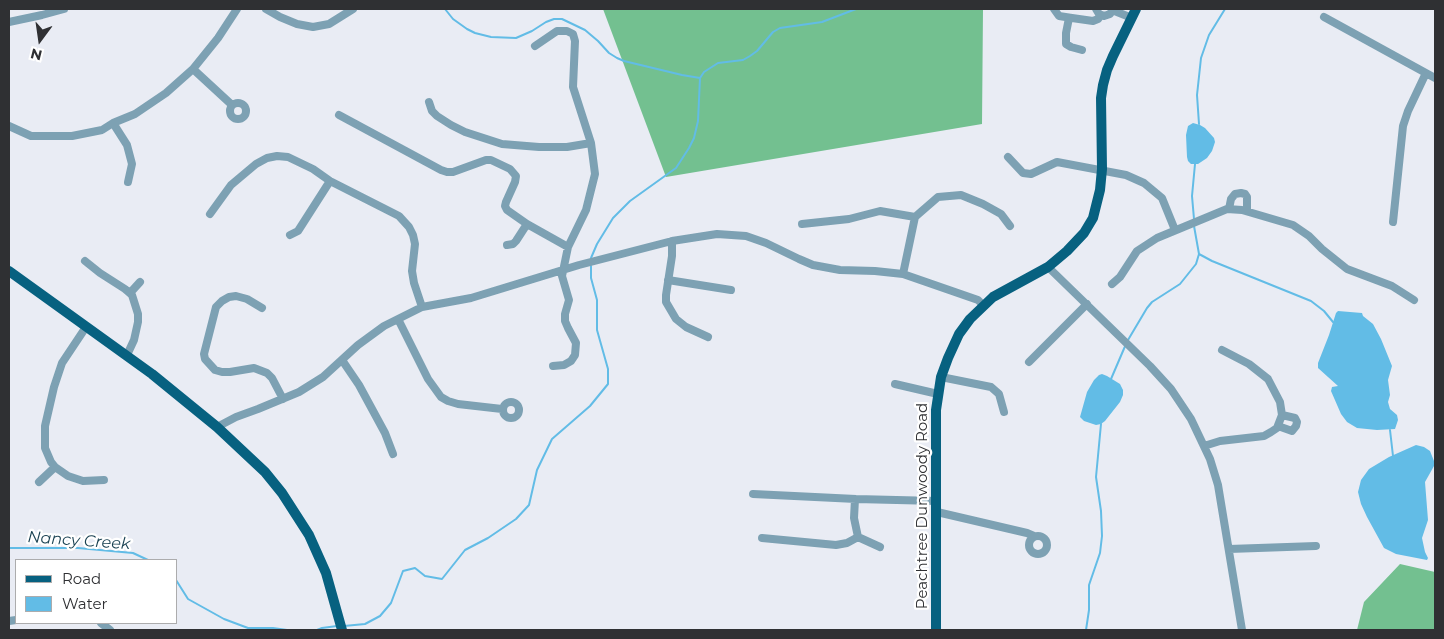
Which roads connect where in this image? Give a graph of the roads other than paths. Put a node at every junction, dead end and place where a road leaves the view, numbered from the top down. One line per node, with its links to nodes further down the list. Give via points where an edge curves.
1 (64, 9): 11 (street)
2 (237, 9): 14 (street)
3 (266, 9): 4 (street, via 313,27 329,24)
4 (353, 9)
5 (1054, 9): 10 (street, via 1059,16)
6 (1113, 10): 7 (street, via 1108,15); 8 (street)
7 (1099, 12): 10 (street, via 1098,20 1094,21)
8 (1134, 14): 24 (main road, Peachtree Dunwoody Road, via 1103,84)
9 (1324, 17): 15 (street)
10 (1069, 18): 13 (street, via 1066,44)
11 (9, 22)
12 (535, 46): 22 (street, via 557,30 573,34 573,87)
13 (1082, 50)
14 (194, 69): 18 (street); 20 (street, via 135,114)
15 (1426, 73): 16 (street); 31 (street, via 1403,126)
16 (1435, 78)
17 (429, 102): 22 (street, via 432,111 451,125 502,144 567,147)
18 (232, 105)
19 (339, 115): 32 (street, via 441,170 453,172 491,160 510,168 516,176 505,206)
20 (113, 123): 21 (street, via 102,130 72,136 32,136); 25 (street, via 127,146 132,164)
21 (9, 126)
22 (591, 143): 39 (street, via 595,174 586,210)
23 (1008, 157): 24 (street, via 1023,173 1031,174 1057,162)
24 (1102, 169): 35 (street, via 1126,174 1162,198); 41 (main road, Peachtree Dunwoody Road, via 1093,218 1074,245)
25 (128, 182)
26 (330, 182): 29 (street, via 288,157 267,158 231,185); 36 (street, via 298,232); 53 (street, via 399,216 409,227 415,244 414,284)
27 (1229, 209): 28 (street); 28 (street, via 1235,194 1242,193 1247,197); 35 (street)
28 (1247, 211): 50 (street, via 1293,225 1347,269 1392,286)
29 (210, 214)
30 (916, 217): 33 (street, via 880,212); 34 (street, via 938,197 961,195 1001,214); 44 (street)
31 (1393, 222)
32 (527, 224): 38 (street, via 516,241); 39 (street)
33 (802, 224)
34 (1010, 226)
35 (1175, 230): 47 (street, via 1137,251)
36 (290, 235)
37 (672, 241): 42 (street); 44 (street, via 717,234 746,236 822,268); 45 (street)
38 (508, 245)
39 (568, 247): 42 (street)
40 (85, 261): 49 (street)
41 (1048, 266): 51 (street); 52 (main road, Peachtree Dunwoody Road)
42 (564, 270): 53 (street, via 471,298); 62 (street, via 562,276 569,300 565,314 576,349 571,360 564,365)
43 (9, 271): 56 (main road)
44 (903, 274): 52 (street, via 978,300)
45 (668, 280): 48 (street); 57 (street, via 666,302 676,319)
46 (140, 282): 49 (street)
47 (1112, 284)
48 (731, 290)
49 (130, 292): 59 (street, via 135,301 138,322)
50 (1414, 300)
51 (1087, 304): 61 (street); 72 (street, via 1171,389)
52 (983, 305): 63 (main road, Peachtree Dunwoody Road, via 959,334)
53 (422, 307): 55 (street)
54 (262, 308): 66 (street, via 236,296 222,301 216,307 205,359 214,370 222,372 254,368 267,373)
55 (398, 319): 60 (street, via 358,345); 67 (street, via 440,397 458,404)
56 (86, 327): 59 (main road); 74 (street, via 62,364 48,411 45,448)
57 (708, 337)
58 (1222, 350): 69 (street, via 1268,379 1280,402)
59 (127, 355): 71 (main road)
60 (342, 360): 66 (street, via 315,382); 73 (street, via 385,432)
61 (1029, 362)
62 (553, 366)
63 (941, 377): 65 (main road, Peachtree Dunwoody Road); 68 (street, via 991,387 999,394)
64 (895, 384): 65 (street)
65 (938, 394): 79 (main road, Peachtree Dunwoody Road)
66 (283, 399): 71 (street)
67 (502, 409)
68 (1004, 412)
69 (1282, 415): 70 (street); 70 (street, via 1295,418 1296,426 1292,431)
70 (1278, 426): 72 (street, via 1264,436)
71 (217, 427): 87 (main road, via 265,472 310,535 326,573)
72 (1204, 446): 86 (street, via 1218,485)
73 (393, 454)
74 (55, 467): 75 (street, via 83,481); 76 (street)
75 (104, 480)
76 (40, 482)
77 (753, 494): 78 (street)
78 (855, 499): 79 (street); 82 (street)
79 (937, 501): 80 (main road, Peachtree Dunwoody Road)
80 (937, 512): 81 (street); 88 (main road, Peachtree Dunwoody Road)
81 (1034, 536)
82 (858, 537): 83 (street, via 836,545); 85 (street)
83 (762, 538)
84 (1316, 546): 86 (street)
85 (880, 547)
86 (1229, 550): 89 (street)
87 (342, 630)
88 (936, 630)
89 (1242, 630)

